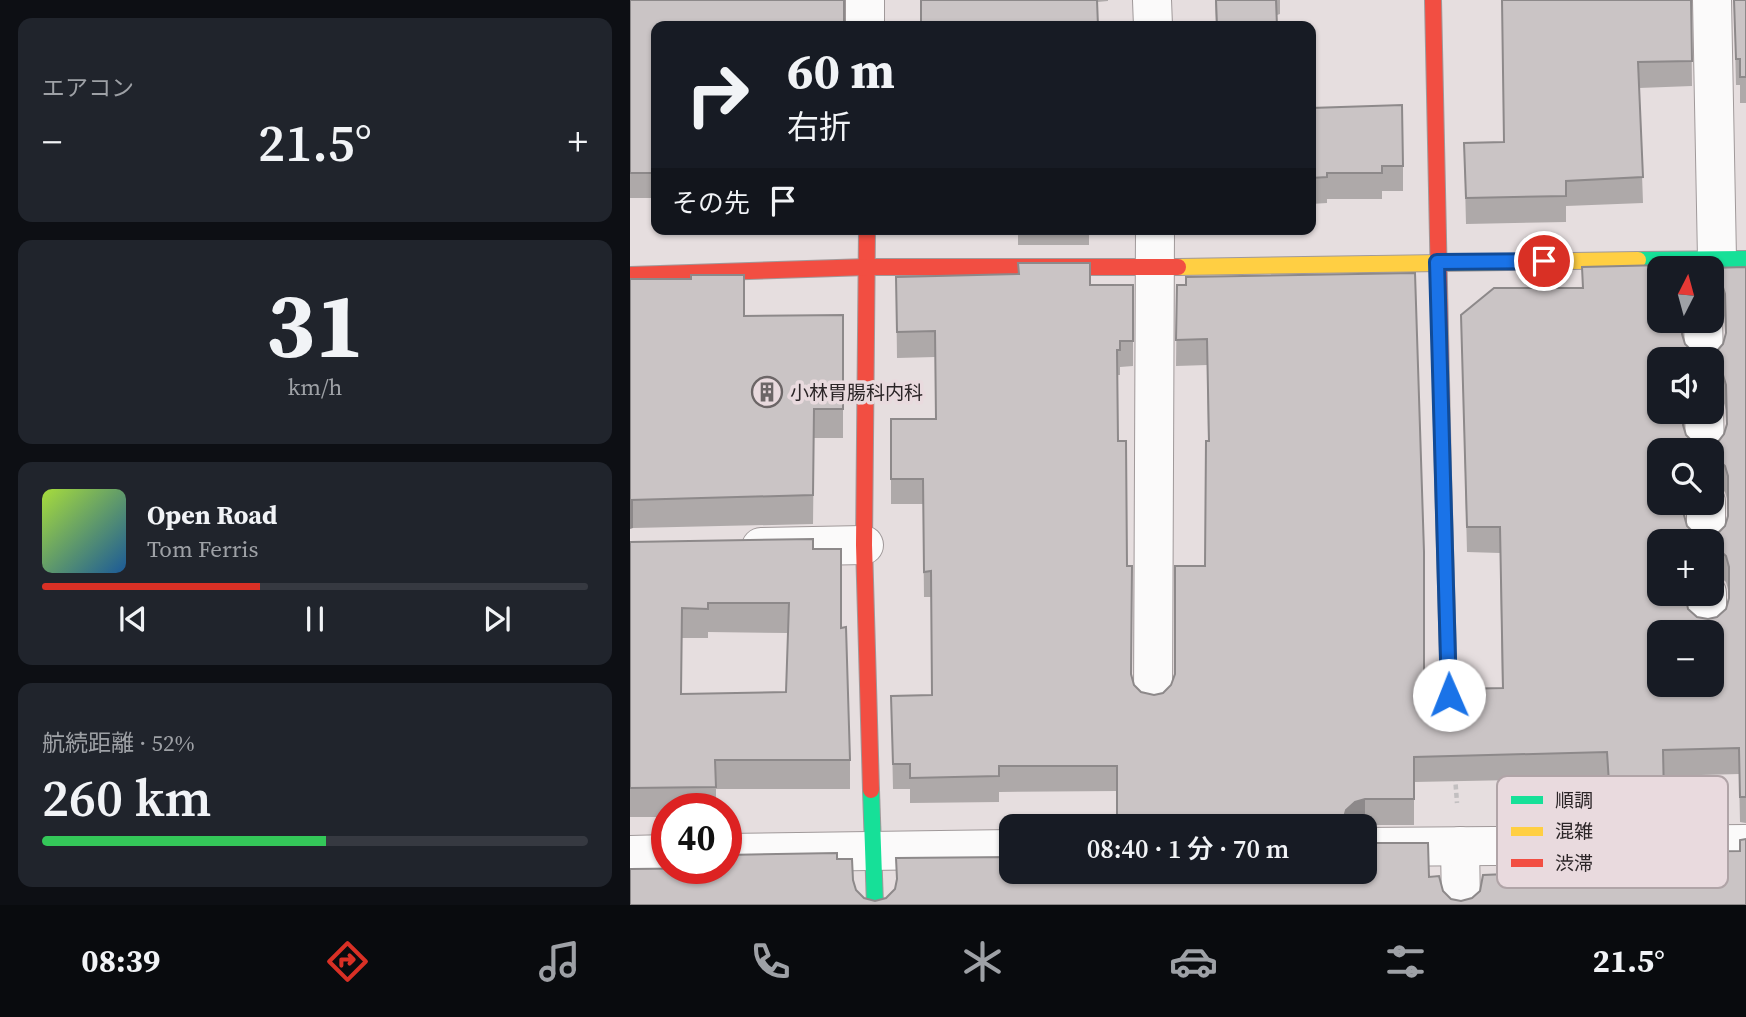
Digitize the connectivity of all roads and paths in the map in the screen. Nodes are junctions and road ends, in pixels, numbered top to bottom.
1 (865, 0) edge
2 (1152, 0) edge
3 (1433, 0) edge
4 (1712, 0) edge
5 (865, 21) edge
6 (1153, 21) edge
7 (867, 235) edge
8 (1155, 235) edge
9 (1717, 256) edge
10 (1647, 261) edge
11 (1437, 262) junction
12 (867, 267) junction
13 (1156, 267) junction
14 (630, 275) edge
15 (864, 545) junction
16 (728, 548) edge
17 (1449, 695) edge
18 (1153, 699) edge
19 (1454, 764) edge
20 (1728, 844) edge
21 (1746, 844) edge
22 (1460, 846) junction
23 (1497, 846) edge
24 (1377, 847) edge
25 (999, 849) edge
26 (873, 850) junction
27 (742, 853) edge
28 (651, 854) edge
29 (630, 855) edge
30 (875, 905) edge
31 (1461, 905) edge

1 - 5 street
2 - 6 street
3 - 11 street
4 - 9 street
7 - 12 street
8 - 13 street
10 - 11 street
11 - 13 street
11 - 17 street
12 - 13 street
12 - 14 street
12 - 15 street
13 - 18 street
15 - 16 street
15 - 26 street
19 - 22 path
20 - 21 street
22 - 23 street
22 - 24 street
22 - 31 street
25 - 26 street
26 - 27 street
26 - 30 street
28 - 29 street

